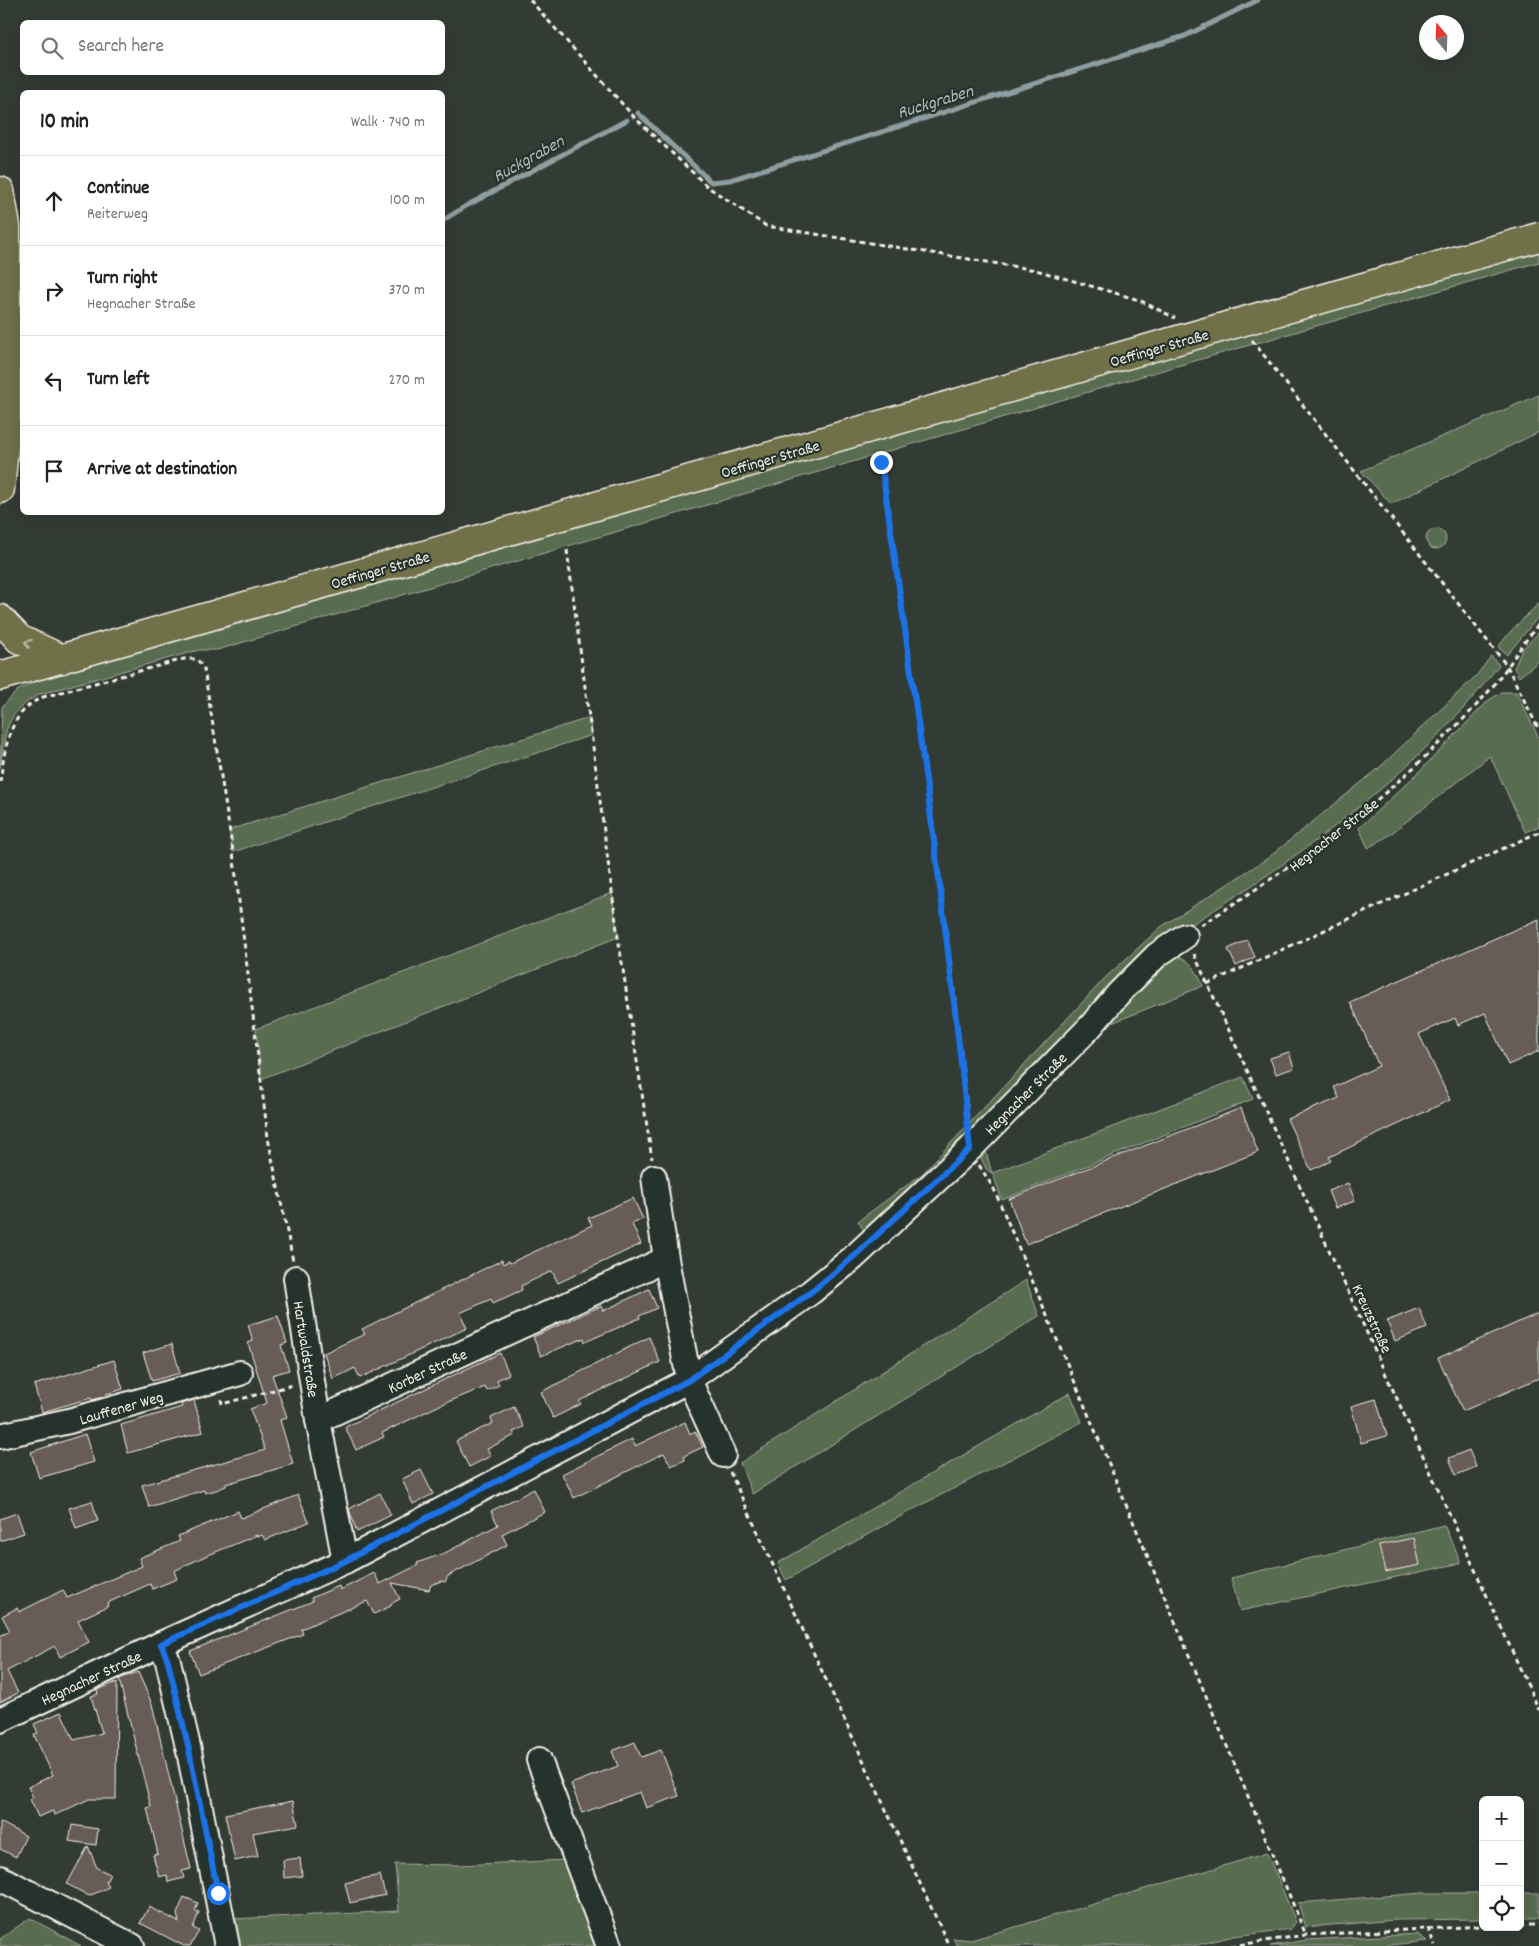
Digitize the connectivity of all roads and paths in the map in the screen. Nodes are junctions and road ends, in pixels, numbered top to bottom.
1 (530, 0) edge
2 (0, 191) edge
3 (1539, 237) edge
4 (1240, 324) junction
5 (1207, 333) junction
6 (881, 462) dead end
7 (0, 489) edge
8 (567, 550) dead end
9 (0, 619) edge
10 (1539, 624) edge
11 (62, 659) junction
12 (1507, 666) junction
13 (0, 676) edge
14 (1539, 730) edge
15 (0, 782) edge
16 (1539, 832) edge
17 (1185, 936) junction
18 (1207, 984) junction
19 (970, 1149) junction
20 (654, 1177) joint
21 (666, 1259) junction
22 (296, 1278) joint
23 (240, 1372) dead end
24 (215, 1380) junction
25 (312, 1380) junction
26 (689, 1380) junction
27 (318, 1420) junction
28 (0, 1436) edge
29 (723, 1455) joint
30 (345, 1561) junction
31 (161, 1644) junction
32 (1539, 1710) edge
33 (0, 1720) edge
34 (539, 1760) dead end
35 (0, 1878) edge
36 (1524, 1925) edge
37 (1539, 1925) edge
38 (1479, 1926) edge
39 (1428, 1928) junction
40 (1306, 1935) junction
41 (132, 1946) edge
42 (228, 1946) edge
43 (609, 1946) edge
44 (949, 1946) edge
45 (1230, 1946) edge
46 (1435, 1946) edge

1 - 5 path
2 - 7 main road
3 - 4 main road, Oeffinger Straße
4 - 5 main road, Oeffinger Straße
4 - 12 path
5 - 11 main road, Oeffinger Straße
6 - 19 path
8 - 20 path
11 -> 9 main road
10 - 12 path, Hegnacher Straße
11 - 13 main road, Oeffinger Straße
12 - 14 path
12 - 17 path, Hegnacher Straße
15 - 22 path
16 - 18 path
17 - 18 path, Kreuzstraße
17 - 19 street, Hegnacher Straße
18 - 32 path, Kreuzstraße
19 - 26 street, Hegnacher Straße
19 - 40 path
20 - 21 street
21 - 26 street
21 - 27 street, Korber Straße
22 - 25 street, Hartwaldstraße
23 - 24 street, Lauffener Weg
24 - 25 path
24 - 28 street, Lauffener Weg
25 - 27 street, Hartwaldstraße
26 - 29 street
26 - 30 street, Hegnacher Straße
27 - 30 street
29 - 44 path
30 - 31 street, Hegnacher Straße
31 - 33 street, Hegnacher Straße
31 - 42 street
34 - 43 street
35 - 41 street
36 - 37 path
38 - 39 path
39 - 40 path
39 - 46 path
40 - 45 path

